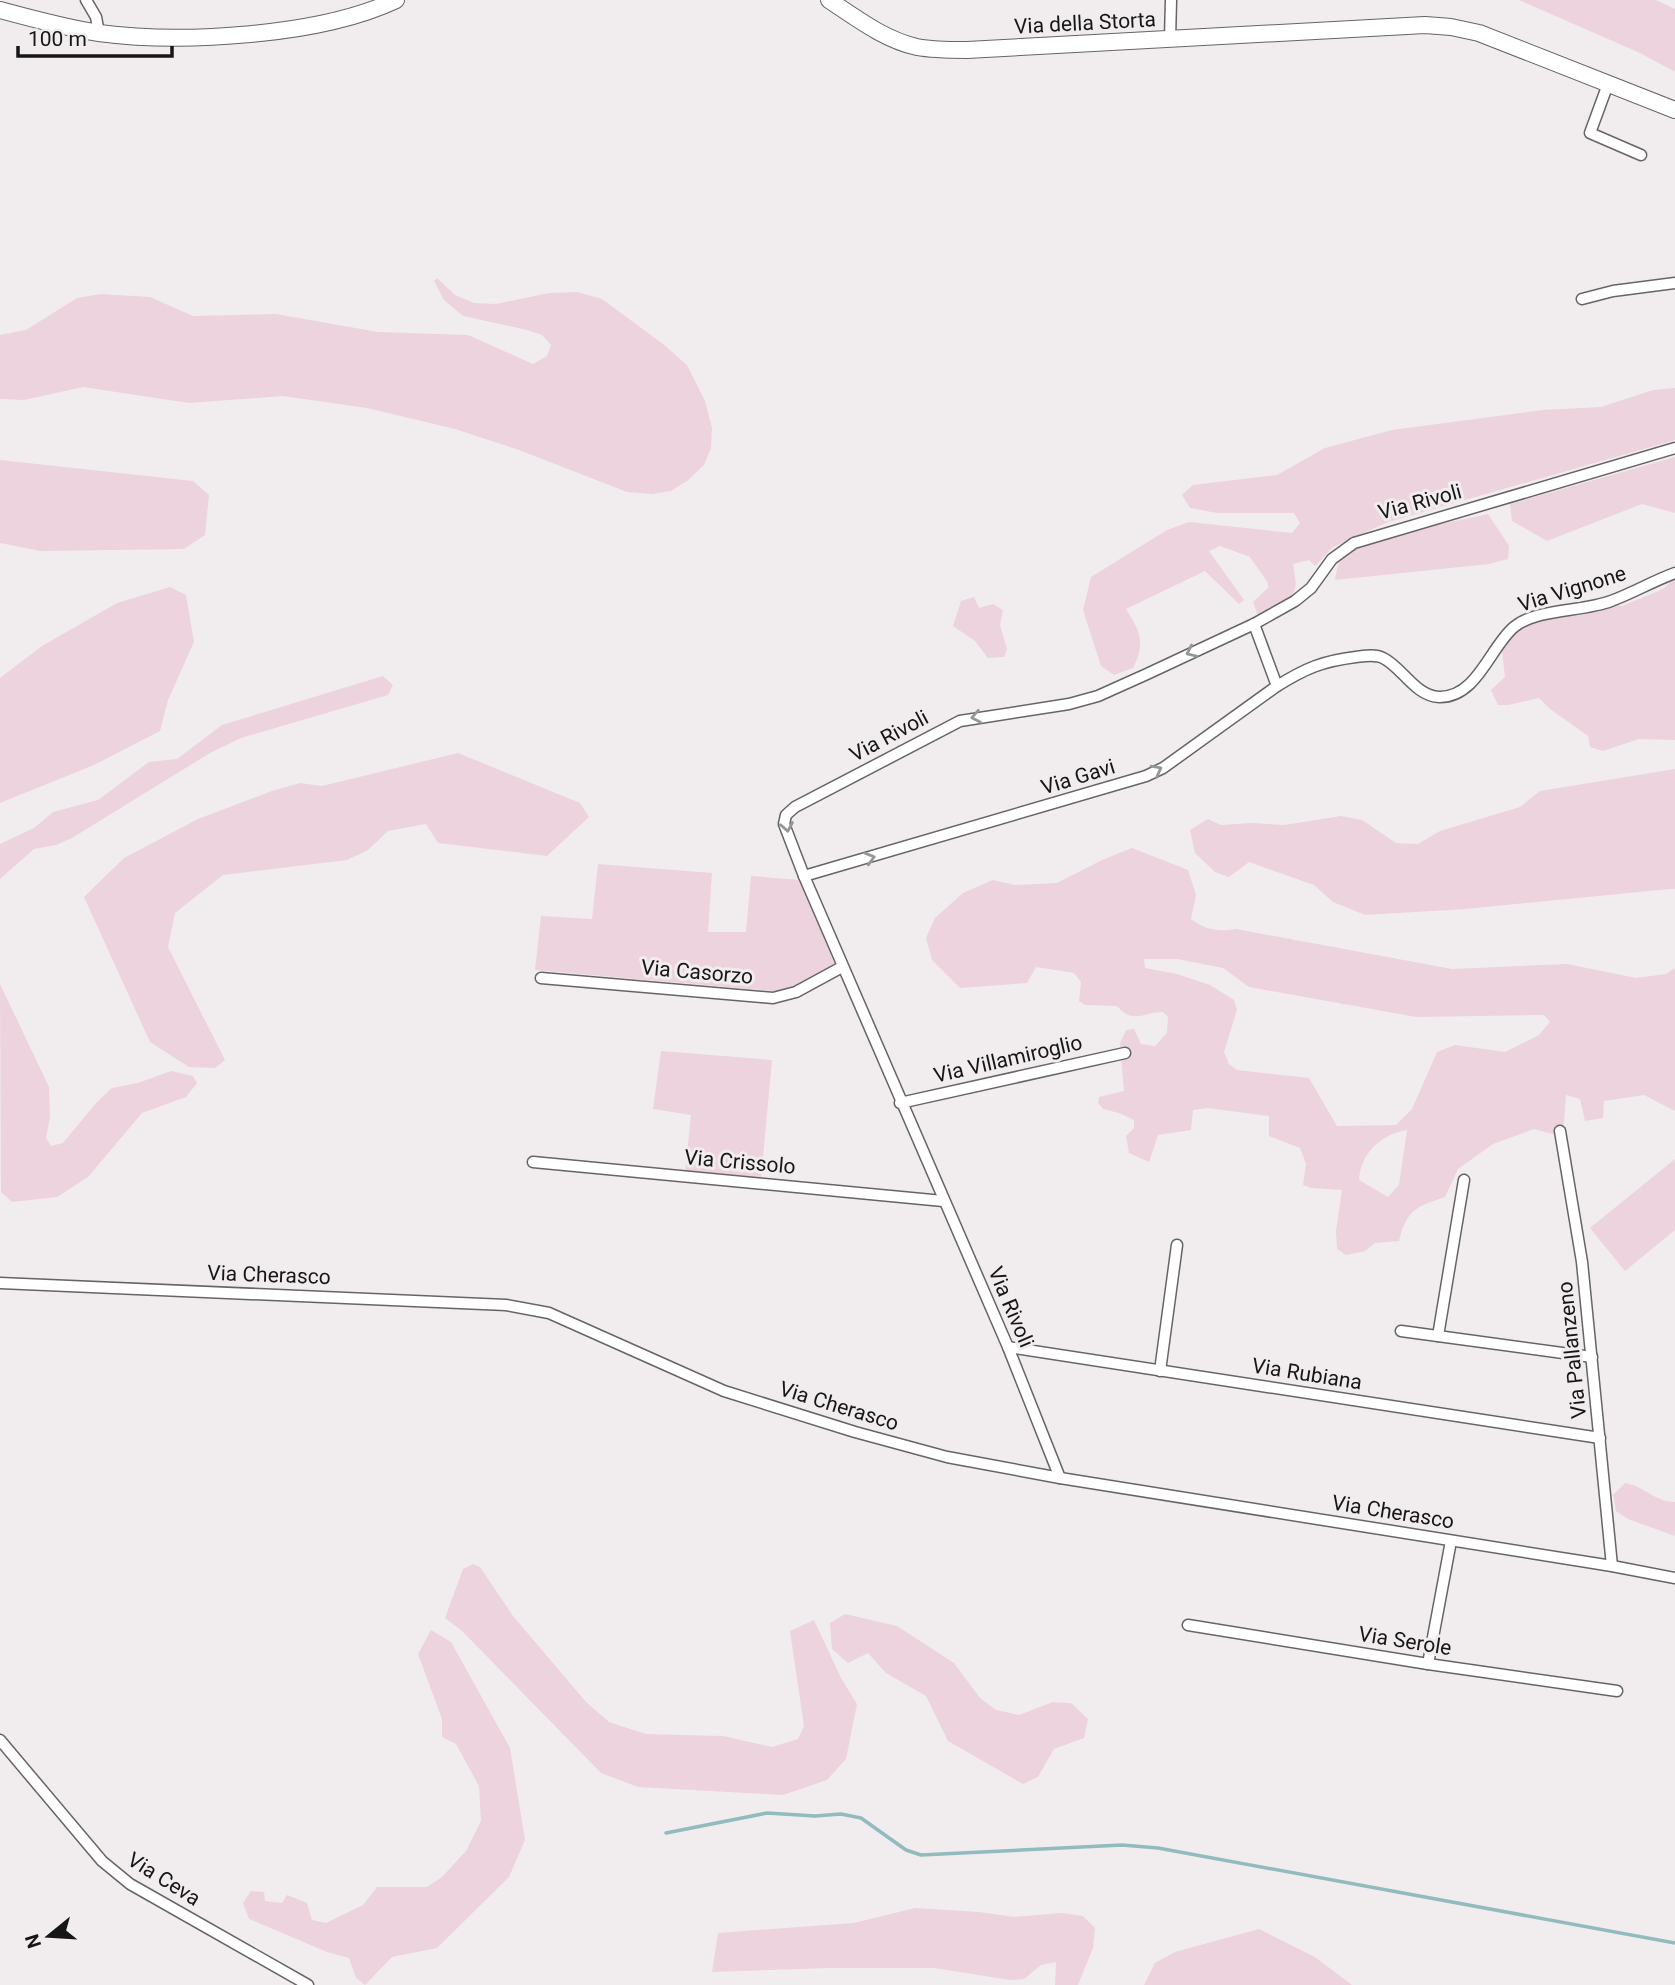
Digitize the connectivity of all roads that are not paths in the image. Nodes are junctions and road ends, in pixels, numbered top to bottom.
1 (86, 0) edge
2 (396, 0) edge
3 (829, 0) edge
4 (1171, 0) edge
5 (0, 10) edge
6 (99, 33) junction
7 (1170, 39) junction
8 (1608, 85) junction
9 (1675, 110) edge
10 (1641, 155) dead end
11 (1675, 283) edge
12 (1582, 299) dead end
13 (1675, 448) edge
14 (1675, 573) edge
15 (1254, 624) junction
16 (1278, 685) junction
17 (804, 876) junction
18 (842, 968) junction
19 (541, 978) dead end
20 (1125, 1053) dead end
21 (900, 1103) junction
22 (1560, 1131) dead end
23 (533, 1162) dead end
24 (1464, 1180) dead end
25 (943, 1201) junction
26 (1177, 1245) dead end
27 (0, 1283) edge
28 (1401, 1331) dead end
29 (1438, 1336) junction
30 (1008, 1347) junction
31 (1592, 1357) junction
32 (1160, 1371) junction
33 (1600, 1438) junction
34 (1060, 1478) junction
35 (1451, 1541) junction
36 (1612, 1566) junction
37 (1675, 1578) edge
38 (1188, 1625) dead end
39 (1428, 1664) junction
40 (1617, 1691) dead end
41 (0, 1740) edge
42 (308, 1985) edge

1 - 6 street
2 - 6 main road
3 - 7 main road, Via della Storta
4 - 7 street
5 - 6 main road
7 - 8 main road, Via della Storta
8 - 9 main road, Via della Storta
8 - 10 street
11 - 12 street
13 - 15 street, Via Rivoli
14 - 16 street, Via Vignone
15 - 16 street
15 -> 17 street, Via Rivoli
17 -> 16 street, Via Gavi
17 - 18 street, Via Rivoli
18 - 19 street, Via Casorzo
18 - 21 street, Via Rivoli
20 - 21 street, Via Villamiroglio
21 - 25 street, Via Rivoli
22 - 31 street, Via Pallanzeno
23 - 25 street, Via Crissolo
24 - 29 street
25 - 30 street, Via Rivoli
26 - 32 street
27 - 34 street, Via Cherasco
28 - 29 street
29 - 31 street
30 - 32 street, Via Rubiana
30 - 34 street, Via Rivoli
31 - 33 street, Via Pallanzeno
32 - 33 street, Via Rubiana
33 - 36 street, Via Pallanzeno
34 - 35 street, Via Cherasco
35 - 36 street, Via Cherasco
35 - 39 street
36 - 37 street, Via Cherasco
38 - 39 street, Via Serole
39 - 40 street, Via Serole
41 - 42 street, Via Ceva

